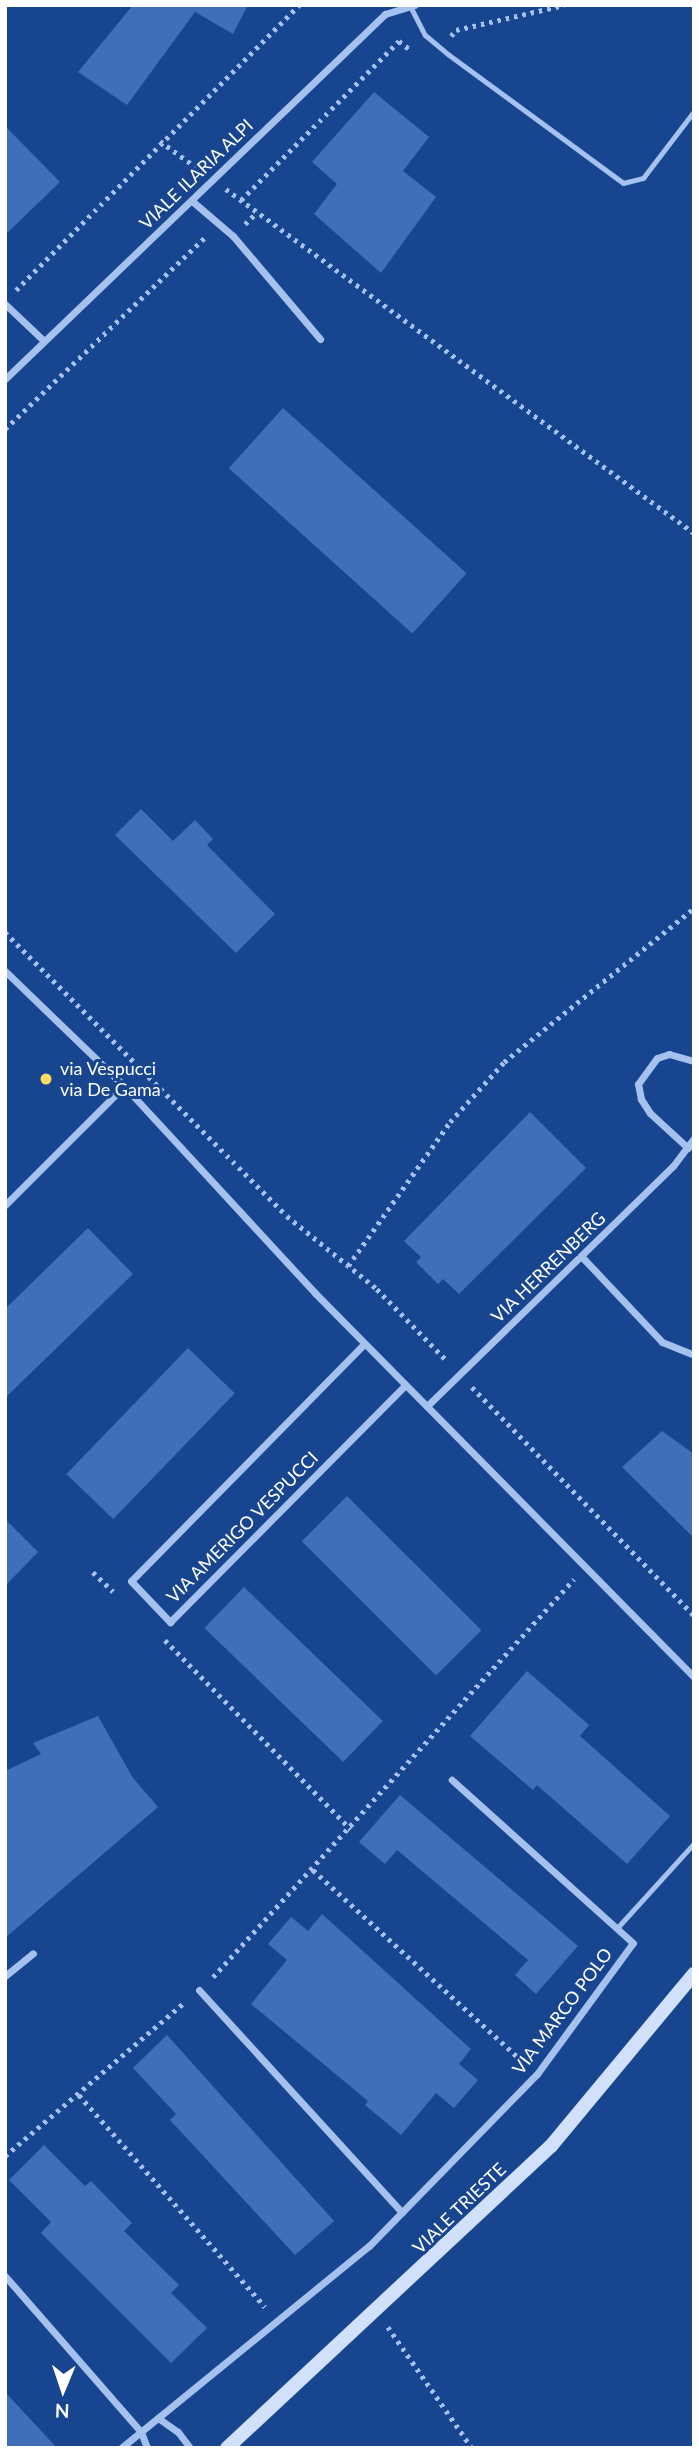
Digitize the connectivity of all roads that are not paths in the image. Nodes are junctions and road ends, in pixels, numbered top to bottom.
1 (412, 6) edge
2 (694, 111) edge
3 (192, 201) junction
4 (5, 302) edge
5 (320, 339) dead end
6 (43, 340) junction
7 (5, 379) edge
8 (5, 971) edge
9 (694, 1061) edge
10 (124, 1086) junction
11 (694, 1138) edge
12 (688, 1148) junction
13 (5, 1205) edge
14 (582, 1257) junction
15 (364, 1344) junction
16 (694, 1355) edge
17 (405, 1385) junction
18 (427, 1406) junction
19 (694, 1677) edge
20 (452, 1780) dead end
21 (694, 1843) edge
22 (617, 1928) junction
23 (33, 1953) dead end
24 (694, 1974) edge
25 (5, 1976) edge
26 (199, 1990) road end
27 (402, 2212) junction
28 (5, 2276) edge
29 (158, 2418) junction
30 (141, 2432) junction
31 (121, 2448) edge
32 (147, 2448) edge
33 (190, 2448) edge
34 (227, 2448) edge

1 - 2 lane
1 - 3 street, VIALE ILARIA ALPI
3 - 5 street
3 - 6 street, VIALE ILARIA ALPI
4 - 6 street
6 - 7 street, VIALE ILARIA ALPI
8 - 10 street
9 - 12 street
10 - 13 street
10 - 15 street
11 - 12 street, VIA HERRENBERG
12 - 14 street, VIA HERRENBERG
14 - 16 street
14 - 18 street, VIA HERRENBERG
15 - 17 street
15 - 17 street, VIA AMERIGO VESPUCCI
17 - 18 street
18 - 19 street
20 - 22 street, VIA MARCO POLO
21 - 22 lane
22 - 27 street, VIA MARCO POLO
23 - 25 street
24 - 34 main road, VIALE TRIESTE
26 - 27 street
27 - 29 street, VIA MARCO POLO
28 - 30 street
29 - 30 street, VIA MARCO POLO
29 - 33 street
30 - 31 street, VIA MARCO POLO
30 - 32 street

